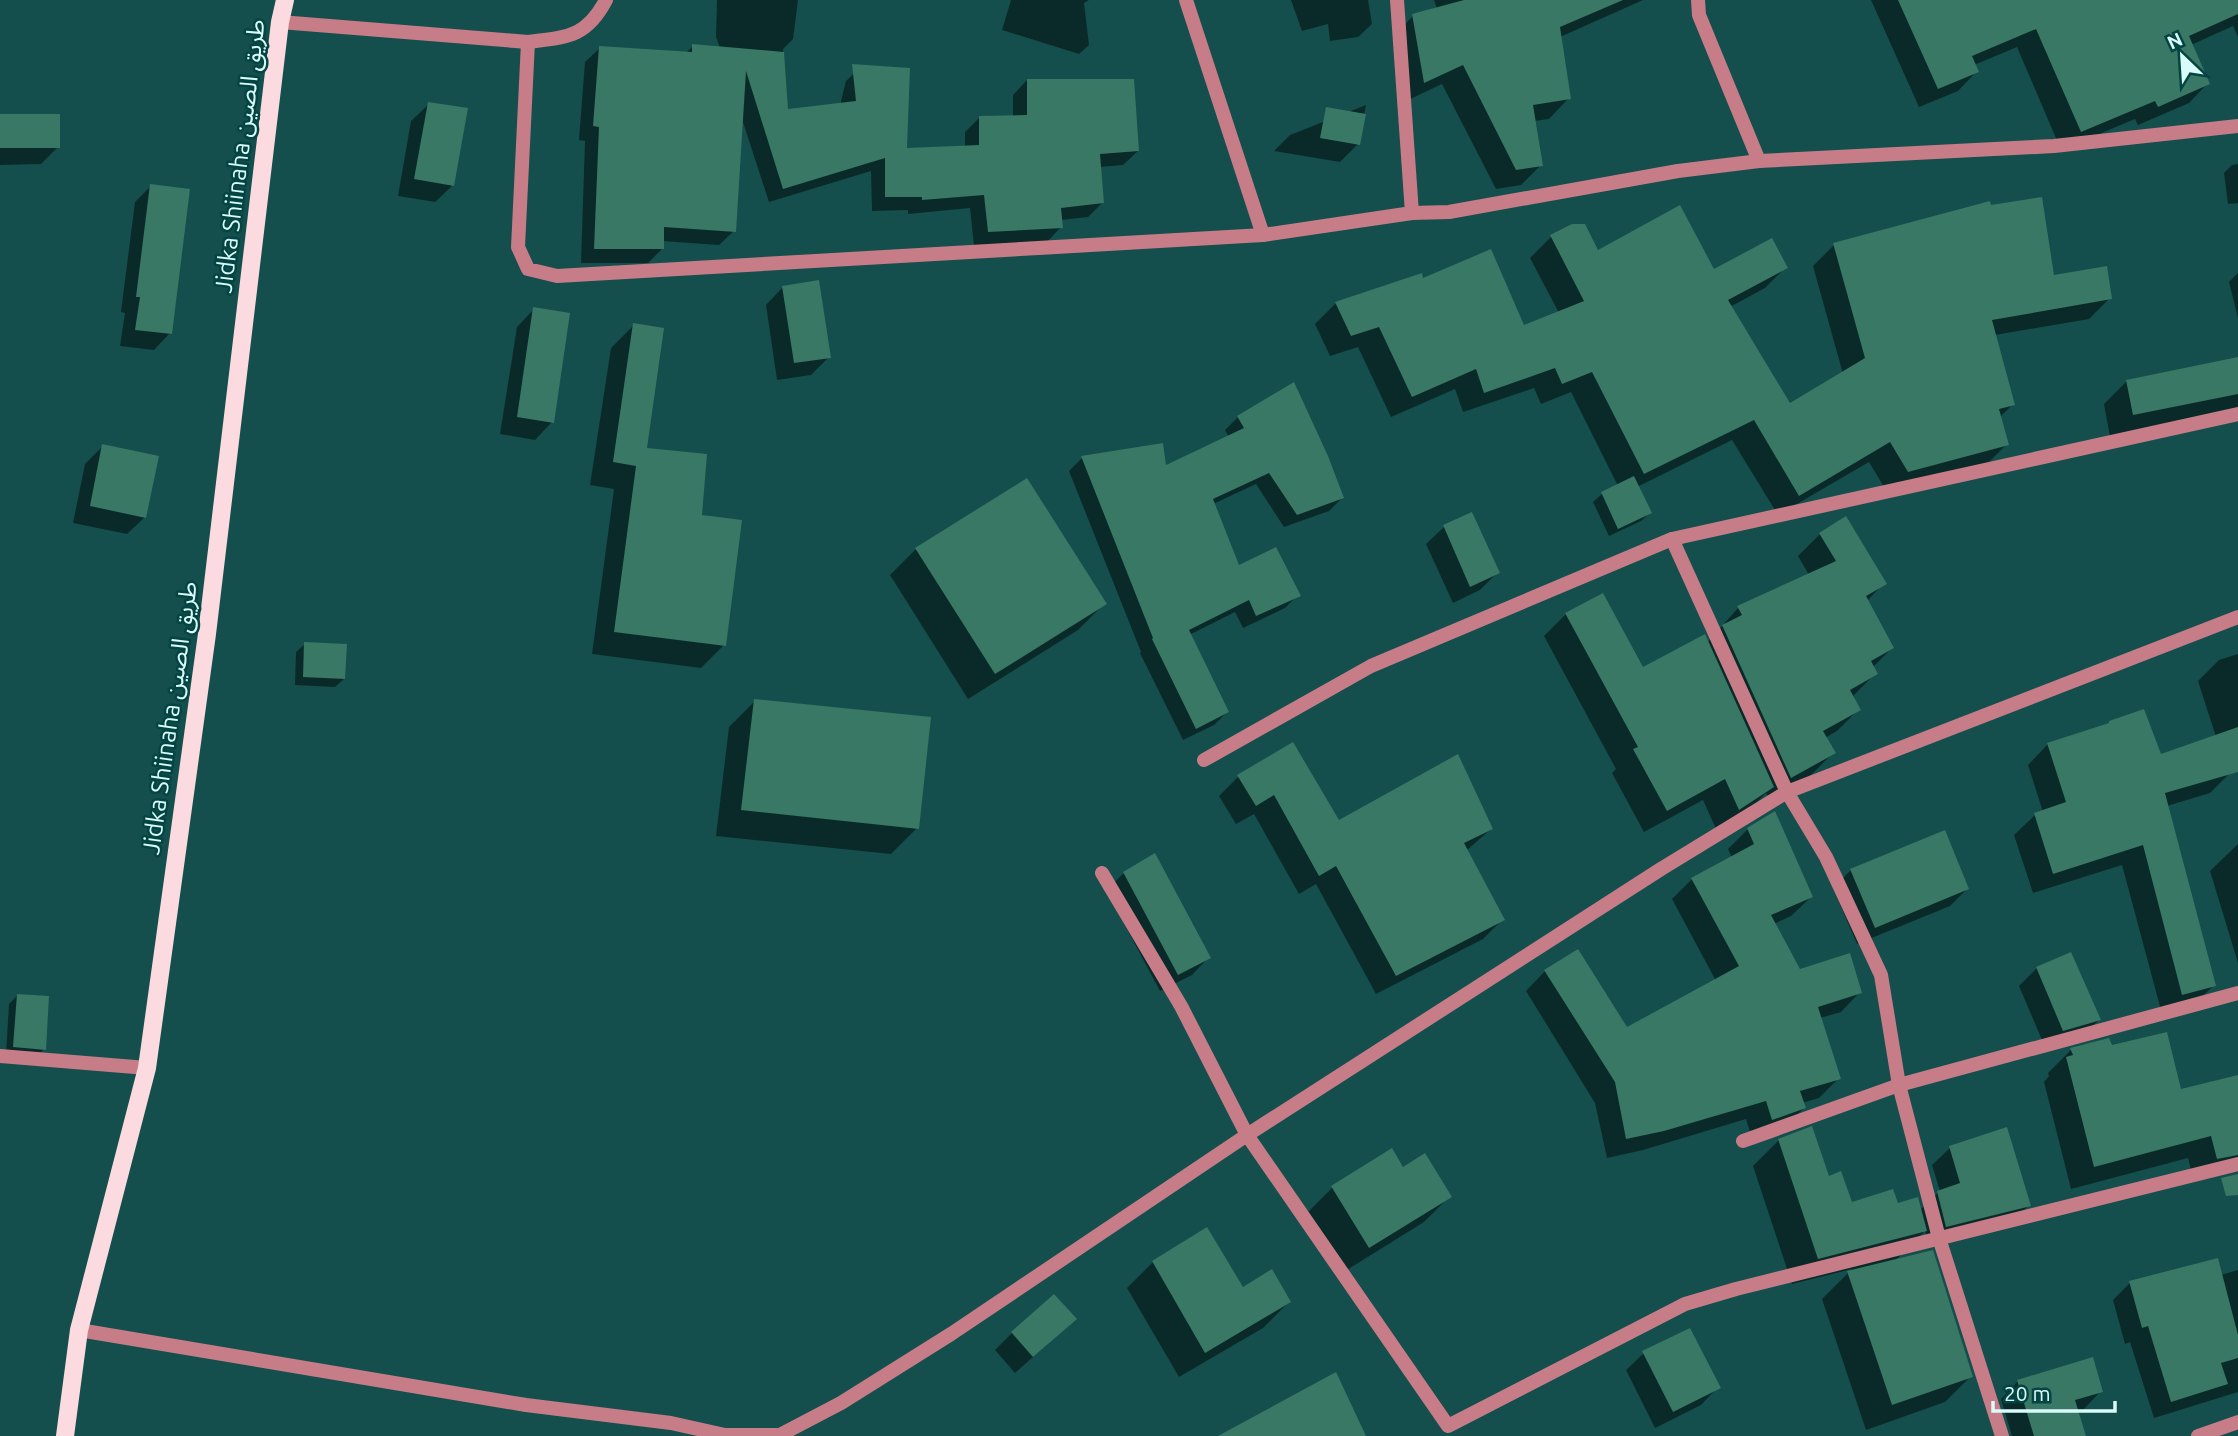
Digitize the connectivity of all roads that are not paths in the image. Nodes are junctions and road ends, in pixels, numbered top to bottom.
1 (285, 0) edge
2 (606, 0) edge
3 (1186, 0) edge
4 (1397, 0) edge
5 (1698, 0) edge
6 (280, 22) junction
7 (528, 42) junction
8 (2238, 126) edge
9 (1759, 161) junction
10 (1412, 213) junction
11 (1263, 235) junction
12 (2238, 414) edge
13 (1672, 539) junction
14 (2238, 617) edge
15 (1204, 760) dead end
16 (1787, 792) junction
17 (1102, 873) dead end
18 (2238, 993) edge
19 (0, 1056) edge
20 (147, 1068) junction
21 (1899, 1085) junction
22 (1247, 1135) junction
23 (1743, 1141) dead end
24 (2238, 1164) edge
25 (1939, 1238) junction
26 (79, 1330) junction
27 (2238, 1422) edge
28 (65, 1436) edge
29 (2002, 1436) edge
30 (2198, 1436) edge

1 - 6 main road, Jidka Shiinaha طريق الصين
2 - 7 street
3 - 11 street
4 - 10 street
5 - 9 street
6 - 7 street
6 - 20 main road, Jidka Shiinaha طريق الصين
7 - 11 street
8 - 9 street
9 - 10 street
10 - 11 street
12 - 13 street
13 - 15 street
13 - 16 street
14 - 16 street
16 - 21 street
16 - 22 street
17 - 22 street
18 - 21 street
19 - 20 street
20 - 26 main road, Jidka Shiinaha طريق الصين
21 - 23 street
21 - 25 street
22 - 25 street
22 - 26 street
24 - 25 street
25 - 29 street
26 - 28 main road, Jidka Shiinaha طريق الصين
27 - 30 street

